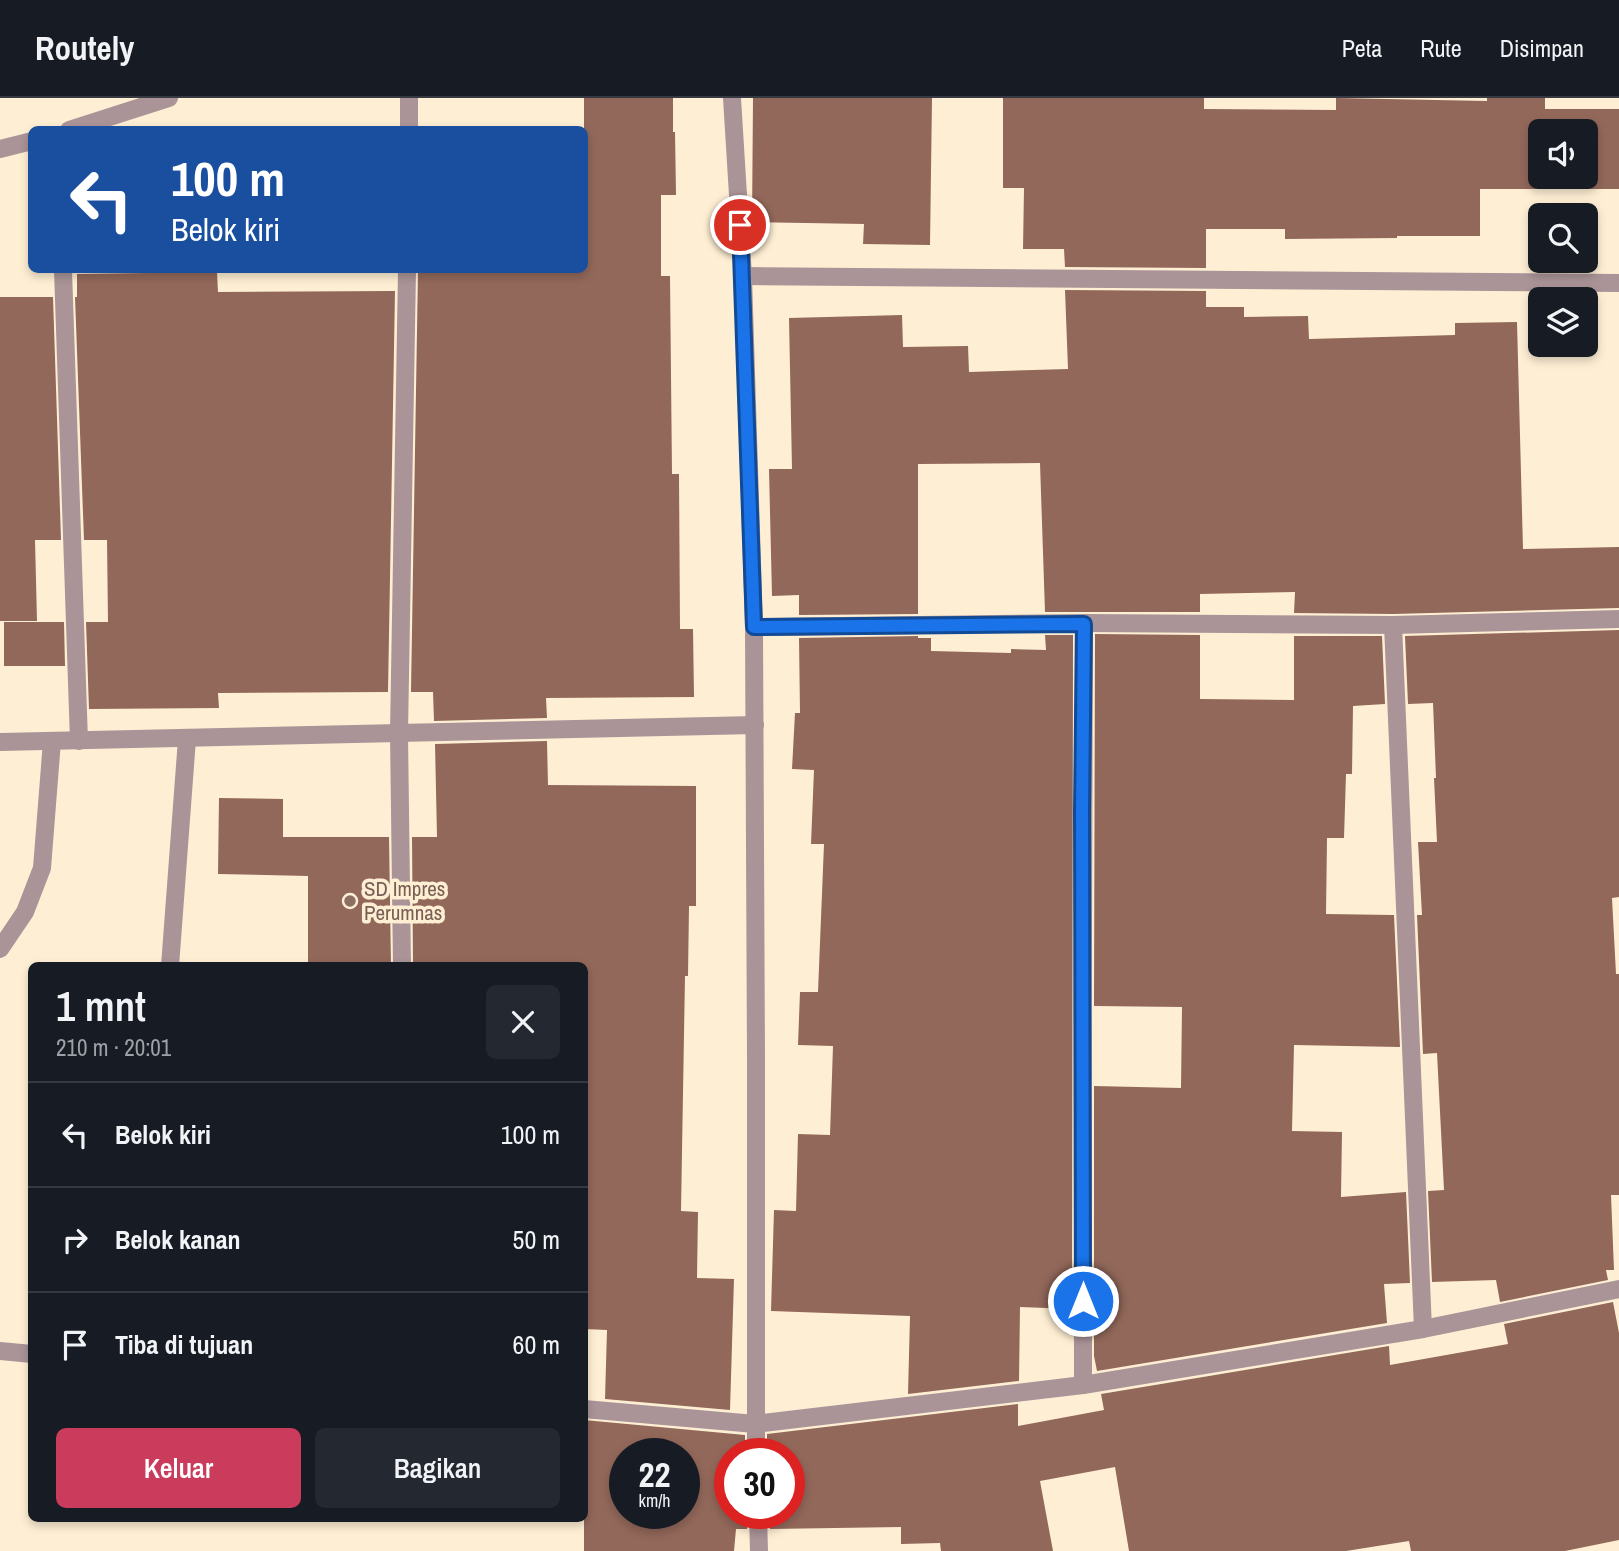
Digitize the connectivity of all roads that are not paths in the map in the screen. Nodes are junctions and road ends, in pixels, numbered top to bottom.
1 (169, 98) edge
2 (410, 98) edge
3 (732, 98) edge
4 (82, 126) edge
5 (409, 126) edge
6 (28, 142) edge
7 (0, 149) edge
8 (63, 273) edge
9 (407, 273) edge
10 (743, 276) junction
11 (1619, 283) edge
12 (1619, 619) edge
13 (1084, 624) junction
14 (1393, 625) junction
15 (754, 627) junction
16 (755, 725) junction
17 (400, 733) junction
18 (187, 739) junction
19 (52, 741) junction
20 (79, 741) junction
21 (0, 742) edge
22 (0, 949) edge
23 (170, 962) edge
24 (402, 962) edge
25 (1619, 1289) edge
26 (1423, 1329) junction
27 (0, 1352) edge
28 (28, 1354) edge
29 (1083, 1385) junction
30 (588, 1409) edge
31 (755, 1424) junction
32 (755, 1438) edge
33 (758, 1529) edge
34 (759, 1551) edge

1 - 4 street
2 - 5 street
3 - 10 street
6 - 7 street
8 - 20 street
9 - 17 street
10 - 11 street
10 - 15 street
12 - 14 street
13 - 14 street
13 - 15 street
13 - 29 street
14 - 26 street
15 - 16 street
16 - 17 street
16 - 31 street
17 - 18 street
17 - 24 street
18 - 20 street
18 - 23 street
19 - 20 street
19 - 21 street
19 - 22 street
25 - 26 street
26 - 29 street
27 - 28 street
29 - 31 street
30 - 31 street
31 - 32 street
33 - 34 street

